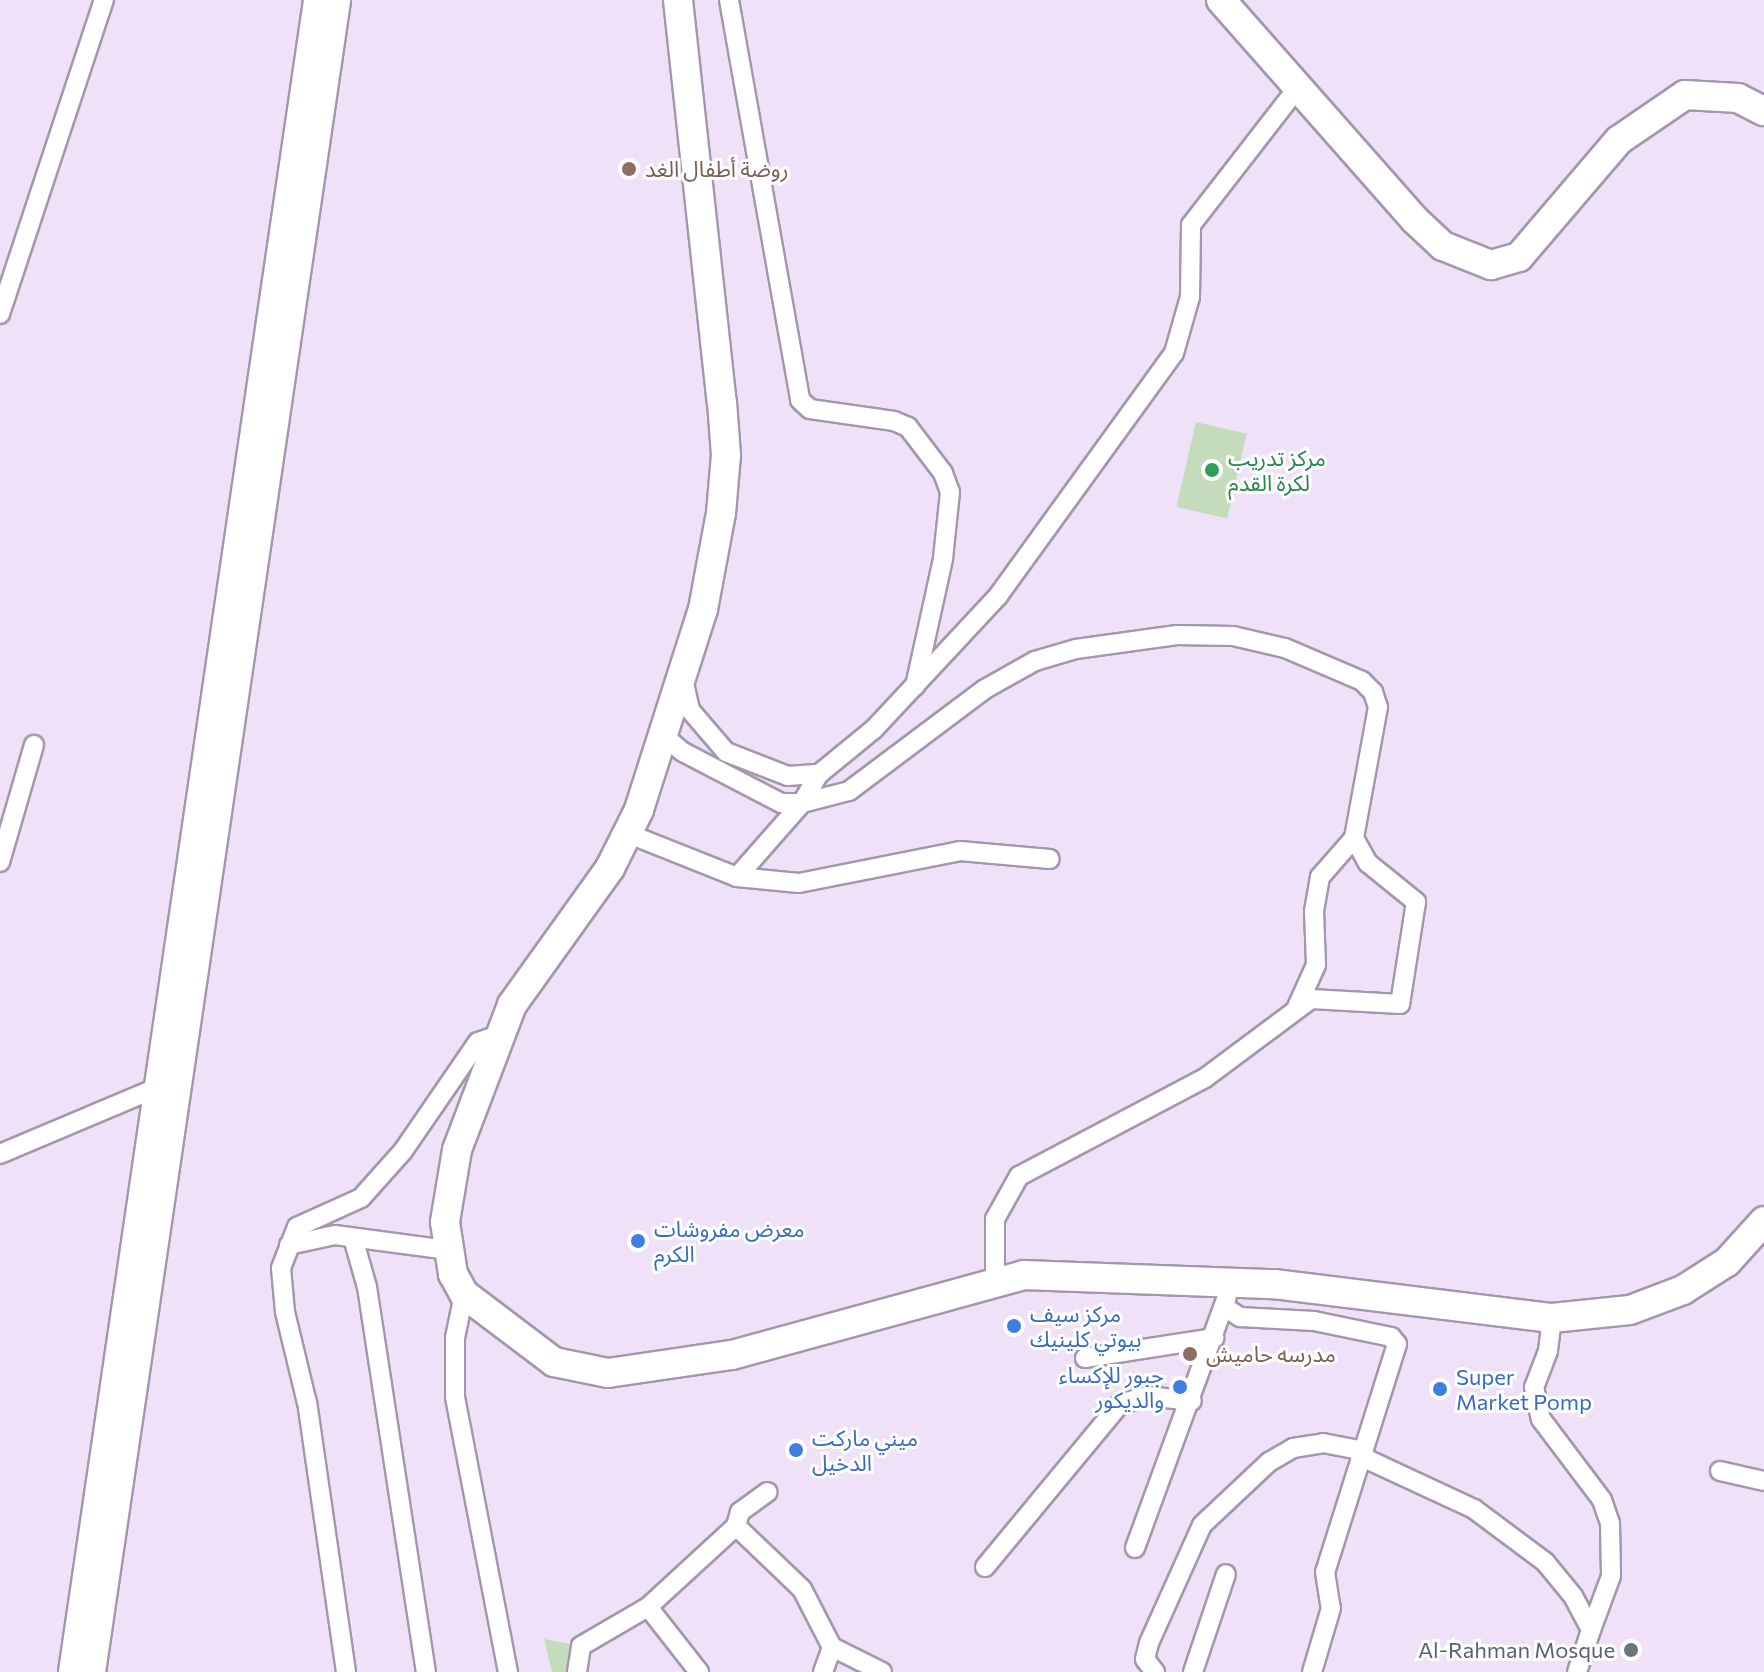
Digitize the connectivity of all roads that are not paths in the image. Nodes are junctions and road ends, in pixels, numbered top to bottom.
1 (104, 0) edge
2 (317, 0) edge
3 (337, 0) edge
4 (678, 0) edge
5 (729, 0) edge
6 (1225, 1) edge
7 (1299, 86) junction
8 (1764, 111) edge
9 (0, 314) edge
10 (682, 678) junction
11 (915, 686) junction
12 (665, 737) junction
13 (34, 745) dead end
14 (819, 774) junction
15 (802, 803) junction
16 (629, 834) junction
17 (1354, 838) junction
18 (1050, 859) dead end
19 (0, 862) edge
20 (737, 877) junction
21 (1297, 1007) junction
22 (498, 1035) junction
23 (167, 1084) junction
24 (0, 1154) edge
25 (1764, 1221) edge
26 (353, 1238) junction
27 (289, 1245) junction
28 (447, 1250) junction
29 (995, 1280) junction
30 (464, 1294) junction
31 (1227, 1295) junction
32 (1552, 1318) junction
33 (1214, 1338) junction
34 (1085, 1358) dead end
35 (1192, 1401) junction
36 (1362, 1454) junction
37 (1720, 1471) dead end
38 (1764, 1481) edge
39 (768, 1492) dead end
40 (736, 1526) junction
41 (1135, 1548) dead end
42 (985, 1567) dead end
43 (1226, 1574) dead end
44 (648, 1607) junction
45 (1591, 1630) junction
46 (832, 1647) junction
47 (72, 1672) edge
48 (92, 1672) edge
49 (346, 1672) edge
50 (426, 1672) edge
51 (508, 1672) edge
52 (577, 1672) edge
53 (699, 1672) edge
54 (823, 1672) edge
55 (882, 1672) edge
56 (1155, 1672) edge
57 (1193, 1672) edge
58 (1312, 1672) edge
59 (1577, 1672) edge

1 - 9 street
2 - 23 street
3 - 23 street
4 - 10 main road
5 - 11 street
6 - 7 main road
7 - 8 main road
7 - 11 street
10 - 12 main road
10 - 14 street
11 - 14 street
12 - 15 street
12 - 16 main road
13 - 19 street
14 - 15 street
15 - 17 street
15 - 20 street
16 - 20 street
16 - 22 main road
17 - 21 street
17 - 21 street
18 - 20 street
21 - 29 street
22 - 27 street
22 - 28 main road
23 - 24 street
23 - 47 street
23 - 48 street
25 - 32 main road
26 - 27 street
26 - 28 street
26 - 50 street
27 - 49 street
28 - 30 main road
29 - 30 main road
29 - 31 main road
30 - 51 street
31 - 32 main road
31 - 33 street
31 - 36 street
32 - 45 street
33 - 34 street
33 - 35 street
35 - 41 street
35 - 42 street
36 - 45 street
36 - 56 street
36 - 58 street
37 - 38 street
39 - 40 street
40 - 44 street
40 - 46 street
43 - 57 street
44 - 52 street
44 - 53 street
45 - 59 street
46 - 54 street
46 - 55 street

